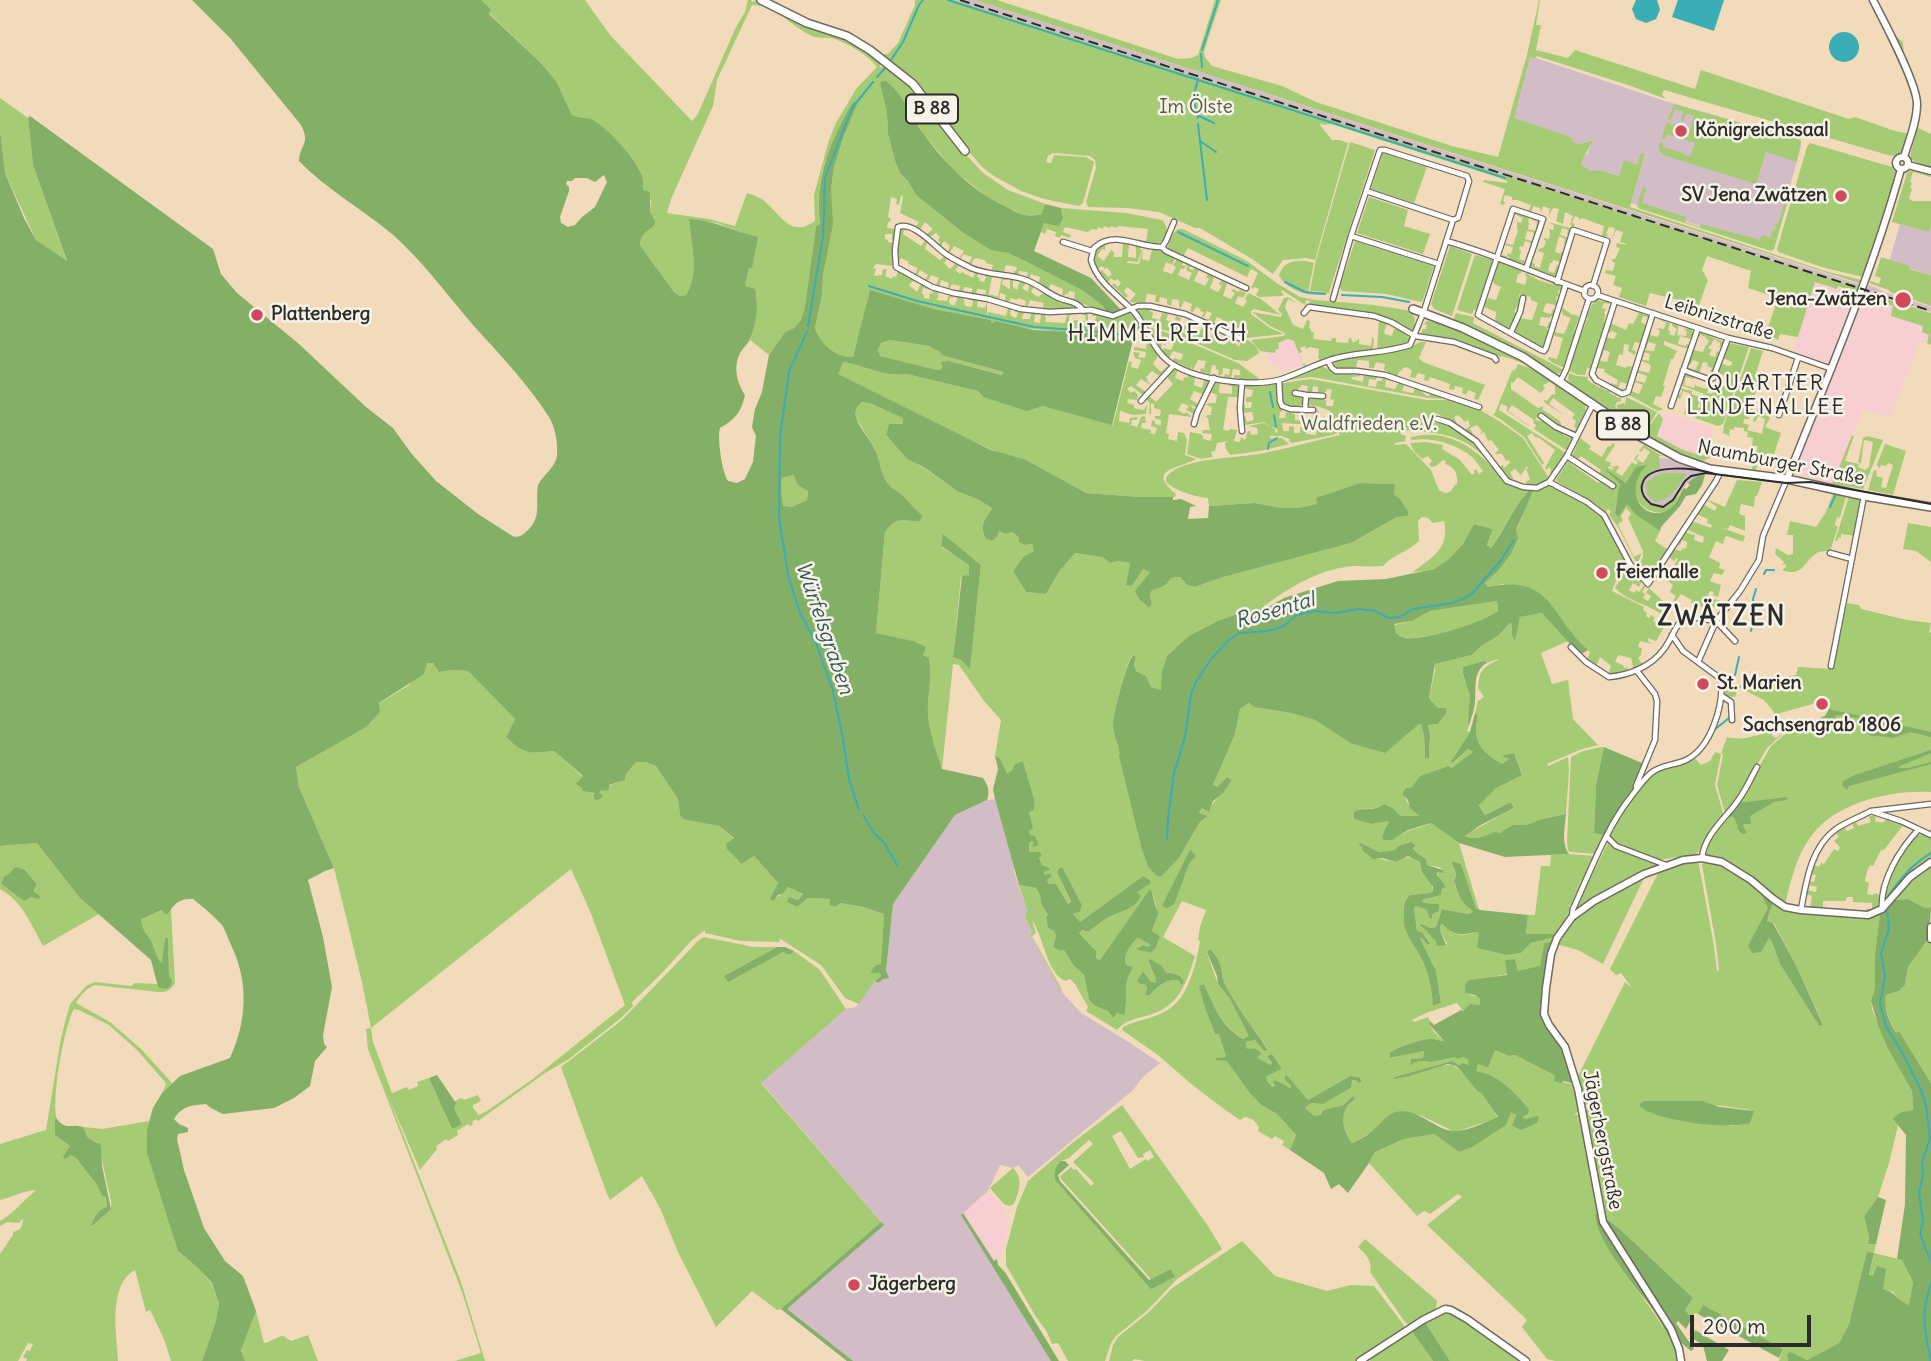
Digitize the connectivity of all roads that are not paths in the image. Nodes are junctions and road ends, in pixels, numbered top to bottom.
1 (761, 0) edge
2 (1873, 0) edge
3 (965, 151) dead end
4 (1904, 157) junction
5 (1908, 165) junction
6 (1901, 169) junction
7 (1931, 171) edge
8 (1366, 191) junction
9 (1453, 220) junction
10 (1174, 222) dead end
11 (1351, 236) junction
12 (1446, 241) junction
13 (1063, 242) dead end
14 (1162, 247) junction
15 (1092, 251) junction
16 (1497, 257) junction
17 (1439, 264) junction
18 (1526, 269) junction
19 (1557, 282) junction
20 (1566, 284) junction
21 (1593, 286) junction
22 (1246, 288) dead end
23 (1585, 291) junction
24 (1597, 295) junction
25 (1522, 298) dead end
26 (1334, 299) dead end
27 (1589, 299) junction
28 (1615, 301) junction
29 (1131, 309) junction
30 (1413, 309) dead end
31 (1084, 311) junction
32 (1304, 313) dead end
33 (1424, 313) junction
34 (1653, 313) junction
35 (1698, 328) junction
36 (1511, 332) junction
37 (1415, 336) junction
38 (1239, 338) dead end
39 (1728, 338) junction
40 (1798, 358) junction
41 (1496, 360) dead end
42 (1328, 361) junction
43 (1174, 365) junction
44 (1832, 369) junction
45 (1683, 370) junction
46 (1214, 378) junction
47 (1279, 380) junction
48 (1242, 382) junction
49 (1560, 382) junction
50 (1295, 393) dead end
51 (1306, 395) junction
52 (1323, 396) dead end
53 (1141, 401) dead end
54 (1593, 404) junction
55 (1671, 405) dead end
56 (1479, 407) dead end
57 (1313, 410) dead end
58 (1305, 411) junction
59 (1779, 415) dead end
60 (1541, 416) dead end
61 (1437, 419) dead end
62 (1194, 424) dead end
63 (1242, 432) dead end
64 (1576, 436) junction
65 (1567, 456) junction
66 (1721, 471) junction
67 (1787, 479) junction
68 (1549, 482) junction
69 (1614, 486) dead end
70 (1864, 496) junction
71 (1931, 507) edge
72 (1830, 553) dead end
73 (1852, 559) junction
74 (1716, 621) junction
75 (1672, 635) junction
76 (1735, 641) dead end
77 (1571, 647) dead end
78 (1698, 662) junction
79 (1831, 666) dead end
80 (1637, 671) junction
81 (1721, 696) junction
82 (1731, 720) dead end
83 (1758, 766) dead end
84 (1637, 790) junction
85 (1931, 804) edge
86 (1871, 811) junction
87 (1931, 827) edge
88 (1921, 830) junction
89 (1931, 835) edge
90 (1607, 837) junction
91 (1702, 858) junction
92 (1931, 862) edge
93 (1666, 865) junction
94 (1882, 909) junction
95 (1801, 911) junction
96 (1572, 916) junction
97 (1931, 927) edge
98 (1931, 939) edge
99 (1360, 1361) edge
100 (1526, 1361) edge
101 (1681, 1361) edge

1 - 3 main road, B 88
2 - 4 street
4 - 5 street
4 - 6 street
5 - 6 street
5 - 7 street
6 - 44 street
8 - 9 street
8 - 9 street
8 - 11 street
9 - 12 street
10 - 14 street
11 - 17 street
11 - 26 street
12 - 16 street
12 - 17 street
13 - 15 street
14 - 15 street
14 - 22 street
15 - 29 street
16 - 18 street
16 - 18 street
16 - 36 street
17 - 33 street
18 - 19 street
19 - 20 street
19 - 21 street
20 - 23 street
20 - 36 street
21 - 23 street
21 - 24 street
23 - 27 street
24 - 27 street
24 - 28 street, Leibnizstraße
25 - 36 street
27 - 49 street
28 - 34 street, Leibnizstraße
28 - 34 street
29 - 31 street
29 - 38 street
29 - 43 street
30 - 33 main road, Naumburger Straße / B 88
31 - 31 street
32 - 37 street
33 - 37 street
33 - 49 main road, Naumburger Straße / B 88
34 - 35 street, Leibnizstraße
35 - 39 street, Leibnizstraße
35 - 45 street
37 - 41 street
37 - 42 street
39 - 40 street, Leibnizstraße
39 - 45 street
40 - 44 street, Leibnizstraße
40 - 59 street
42 - 47 street
42 - 56 street
43 - 46 street
43 - 53 street
44 - 67 street
45 - 55 street
46 - 48 street
46 - 62 street
47 - 48 street
47 - 58 street
48 - 63 street
49 - 54 main road, Naumburger Straße / B 88
50 - 51 street
51 - 52 street
51 - 58 street
54 - 64 street
54 - 66 main road, Naumburger Straße / B 88
57 - 58 street
60 - 64 street
61 - 68 street
64 - 65 street
65 - 68 street
65 - 69 street
66 - 67 main road, Naumburger Straße / B 88
66 - 68 street
67 - 70 main road, Naumburger Straße / B 88
67 - 74 street
70 - 71 main road, Naumburger Straße / B 88
70 - 73 street
72 - 73 street
73 - 79 street
74 - 75 street
74 - 76 street
74 - 78 street
75 - 78 street
75 - 80 street
77 - 80 street
78 - 81 street, Jägerbergstraße
80 - 84 street
81 - 82 street
81 - 84 street, Jägerbergstraße
83 - 91 street
84 - 90 street, Jägerbergstraße
85 - 86 street
86 - 88 street
86 - 95 street
87 - 88 street
88 - 89 street
88 - 94 street
90 - 93 street
90 - 96 street, Jägerbergstraße
91 - 93 street, Jägerbergstraße
91 - 95 street
92 - 94 street
93 - 96 street, Jägerbergstraße
94 - 95 street
96 - 101 street, Jägerbergstraße
97 - 98 street
99 - 100 street

